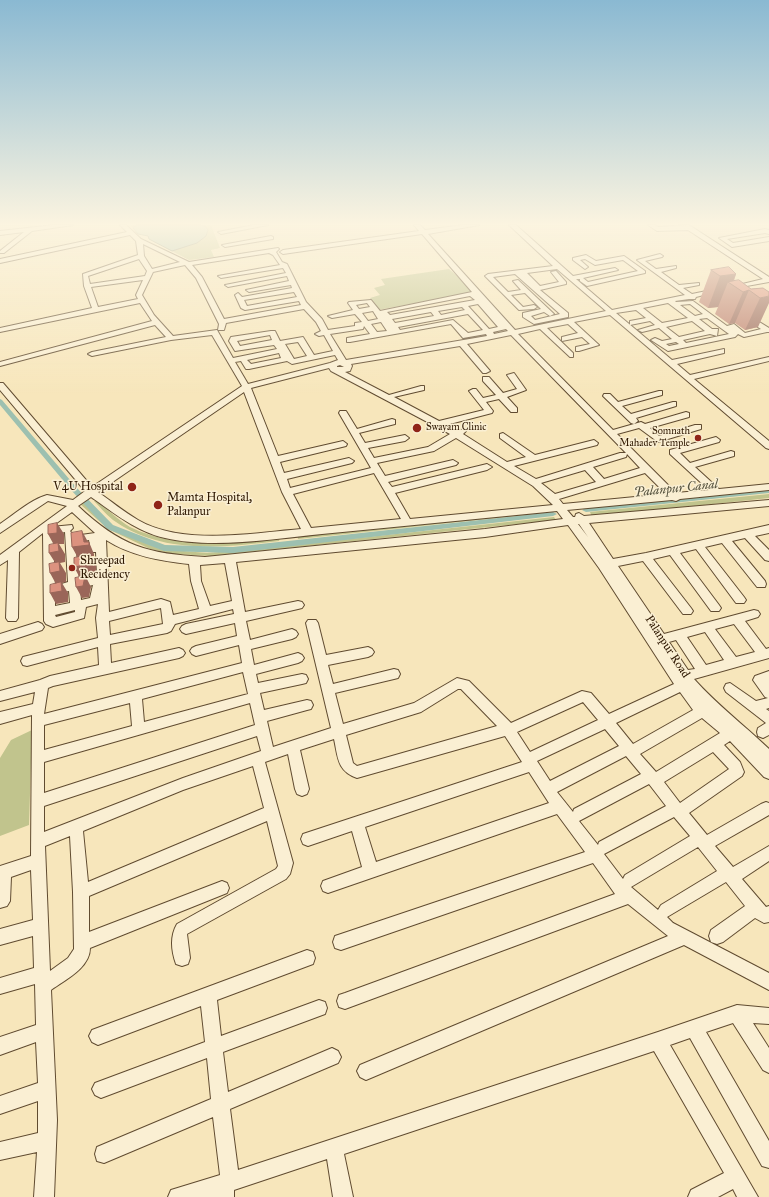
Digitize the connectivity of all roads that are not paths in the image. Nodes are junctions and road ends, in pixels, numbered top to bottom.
1 (86, 281) edge
2 (114, 281) edge
3 (145, 281) edge
4 (201, 281) edge
5 (251, 281) edge
6 (464, 281) edge
7 (496, 281) edge
8 (522, 281) edge
9 (526, 281) edge
10 (531, 281) edge
11 (563, 281) edge
12 (576, 281) edge
13 (602, 281) edge
14 (612, 281) edge
15 (669, 281) edge
16 (767, 281) edge
17 (294, 282) joint
18 (582, 284) junction
19 (697, 284) dead end
20 (228, 285) dead end
21 (87, 286) junction
22 (505, 286) junction
23 (769, 286) edge
24 (534, 287) junction
25 (677, 287) junction
26 (298, 289) junction
27 (523, 289) junction
28 (747, 291) junction
29 (727, 294) edge
30 (239, 296) junction
31 (456, 296) junction
32 (715, 296) dead end
33 (302, 298) junction
34 (546, 298) junction
35 (693, 298) junction
36 (438, 299) junction
37 (142, 300) junction
38 (535, 300) junction
39 (411, 304) junction
40 (464, 304) junction
41 (516, 304) junction
42 (673, 304) junction
43 (306, 306) junction
44 (485, 306) junction
45 (556, 307) junction
46 (445, 308) junction
47 (543, 308) junction
48 (700, 309) junction
49 (96, 310) junction
50 (376, 310) junction
51 (434, 310) junction
52 (641, 310) junction
53 (712, 312) junction
54 (355, 313) junction
55 (417, 313) junction
56 (611, 313) junction
57 (685, 313) junction
58 (472, 314) junction
59 (332, 316) dead end
60 (403, 316) junction
61 (439, 317) junction
62 (454, 319) junction
63 (693, 319) junction
64 (422, 320) junction
65 (556, 320) junction
66 (652, 320) junction
67 (741, 320) junction
68 (569, 321) junction
69 (156, 322) junction
70 (222, 322) junction
71 (387, 322) junction
72 (498, 322) junction
73 (408, 323) junction
74 (633, 323) junction
75 (723, 324) junction
76 (362, 325) junction
77 (482, 325) junction
78 (702, 325) junction
79 (660, 326) junction
80 (428, 327) junction
81 (542, 327) junction
82 (460, 329) junction
83 (0, 330) edge
84 (642, 330) junction
85 (214, 332) junction
86 (321, 332) junction
87 (668, 332) junction
88 (711, 332) junction
89 (756, 332) junction
90 (512, 333) junction
91 (490, 334) junction
92 (583, 334) junction
93 (255, 335) junction
94 (371, 336) junction
95 (650, 336) junction
96 (171, 338) junction
97 (719, 338) junction
98 (566, 339) dead end
99 (350, 340) dead end
100 (677, 340) junction
101 (276, 342) junction
102 (462, 343) junction
103 (659, 344) junction
104 (260, 345) junction
105 (685, 346) junction
106 (579, 349) dead end
107 (281, 350) junction
108 (721, 351) dead end
109 (334, 353) junction
110 (92, 354) dead end
111 (264, 354) junction
112 (570, 355) dead end
113 (242, 358) junction
114 (312, 358) dead end
115 (231, 361) junction
116 (766, 362) edge
117 (269, 363) junction
118 (671, 363) junction
119 (0, 364) edge
120 (340, 367) junction
121 (510, 375) dead end
122 (690, 380) junction
123 (0, 385) edge
124 (246, 387) junction
125 (421, 388) dead end
126 (473, 391) dead end
127 (659, 393) dead end
128 (387, 394) junction
129 (501, 396) junction
130 (607, 396) dead end
131 (482, 401) junction
132 (673, 404) dead end
133 (616, 405) junction
134 (415, 409) junction
135 (514, 410) dead end
136 (343, 413) dead end
137 (686, 416) dead end
138 (630, 417) junction
139 (392, 422) dead end
140 (443, 423) junction
141 (642, 426) junction
142 (698, 427) dead end
143 (354, 432) junction
144 (460, 433) junction
145 (612, 433) junction
146 (503, 436) dead end
147 (405, 438) dead end
148 (765, 438) edge
149 (658, 439) junction
150 (716, 440) dead end
151 (594, 443) dead end
152 (343, 444) dead end
153 (362, 446) junction
154 (769, 446) edge
155 (673, 452) junction
156 (731, 454) dead end
157 (623, 455) dead end
158 (534, 458) junction
159 (275, 460) junction
160 (349, 461) dead end
161 (453, 464) dead end
162 (510, 464) junction
163 (374, 465) junction
164 (587, 466) junction
165 (689, 466) junction
166 (487, 467) dead end
167 (647, 469) junction
168 (282, 477) junction
169 (382, 480) junction
170 (540, 480) junction
171 (602, 483) junction
172 (769, 487) edge
173 (389, 491) junction
174 (288, 492) junction
175 (718, 493) junction
176 (676, 498) junction
177 (81, 500) junction
178 (561, 501) junction
179 (769, 503) edge
180 (577, 521) junction
181 (51, 522) junction
182 (408, 523) junction
183 (68, 528) junction
184 (0, 529) edge
185 (769, 529) edge
186 (308, 532) junction
187 (101, 533) junction
188 (747, 534) junction
189 (724, 540) junction
190 (698, 545) junction
191 (62, 547) junction
192 (14, 550) junction
193 (673, 551) junction
194 (646, 557) junction
195 (769, 557) edge
196 (230, 559) junction
197 (0, 561) edge
198 (194, 561) junction
199 (90, 562) junction
200 (607, 564) junction
201 (60, 569) junction
202 (96, 580) junction
203 (761, 584) dead end
204 (74, 586) junction
205 (49, 592) junction
206 (740, 600) dead end
207 (237, 604) junction
208 (79, 605) junction
209 (298, 605) dead end
210 (715, 608) dead end
211 (687, 611) dead end
212 (206, 612) junction
213 (754, 614) dead end
214 (12, 618) dead end
215 (102, 618) junction
216 (240, 618) junction
217 (737, 620) junction
218 (169, 621) junction
219 (312, 623) dead end
220 (38, 627) dead end
221 (707, 627) junction
222 (186, 629) dead end
223 (292, 634) dead end
224 (679, 635) junction
225 (0, 639) edge
226 (657, 640) junction
227 (104, 641) junction
228 (245, 642) junction
229 (196, 651) dead end
230 (368, 652) dead end
231 (179, 653) dead end
232 (766, 654) edge
233 (298, 658) dead end
234 (28, 661) dead end
235 (321, 661) junction
236 (733, 663) junction
237 (247, 669) junction
238 (105, 670) junction
239 (703, 671) junction
240 (394, 674) dead end
241 (769, 676) edge
242 (302, 679) dead end
243 (683, 681) junction
244 (43, 685) junction
245 (730, 688) dead end
246 (328, 690) junction
247 (251, 694) junction
248 (769, 694) edge
249 (0, 696) edge
250 (135, 696) junction
251 (769, 703) edge
252 (307, 705) dead end
253 (755, 706) junction
254 (702, 710) junction
255 (39, 714) junction
256 (0, 718) edge
257 (769, 719) edge
258 (607, 722) junction
259 (261, 723) junction
260 (512, 728) junction
261 (139, 730) junction
262 (338, 731) junction
263 (735, 732) junction
264 (715, 744) junction
265 (293, 746) junction
266 (630, 750) junction
267 (762, 751) edge
268 (262, 757) junction
269 (38, 758) junction
270 (533, 761) junction
271 (769, 773) edge
272 (652, 779) junction
273 (555, 786) dead end
274 (302, 789) dead end
275 (37, 802) junction
276 (560, 806) junction
277 (766, 809) dead end
278 (678, 810) junction
279 (272, 812) junction
280 (579, 814) dead end
281 (356, 823) junction
282 (76, 826) junction
283 (308, 839) dead end
284 (702, 841) junction
285 (37, 842) junction
286 (600, 851) junction
287 (769, 853) edge
288 (38, 861) junction
289 (370, 871) junction
290 (2, 872) edge
291 (730, 875) junction
292 (630, 880) dead end
293 (328, 886) dead end
294 (222, 888) dead end
295 (81, 892) junction
296 (630, 896) junction
297 (2, 901) dead end
298 (666, 910) dead end
299 (763, 911) edge
300 (40, 926) junction
301 (717, 936) dead end
302 (0, 937) edge
303 (685, 937) junction
304 (341, 942) dead end
305 (82, 943) junction
306 (182, 958) dead end
307 (307, 958) dead end
308 (42, 980) junction
309 (769, 982) edge
310 (0, 986) edge
311 (208, 995) junction
312 (345, 1001) dead end
313 (319, 1008) dead end
314 (736, 1013) junction
315 (769, 1016) edge
316 (694, 1028) junction
317 (44, 1031) junction
318 (98, 1036) dead end
319 (658, 1041) junction
320 (0, 1046) edge
321 (214, 1047) junction
322 (332, 1057) dead end
323 (769, 1064) edge
324 (366, 1071) dead end
325 (47, 1089) junction
326 (101, 1090) dead end
327 (0, 1105) edge
328 (221, 1105) junction
329 (47, 1140) junction
330 (334, 1148) junction
331 (0, 1151) edge
332 (104, 1154) dead end
333 (769, 1159) edge
334 (736, 1177) junction
335 (226, 1188) edge
336 (44, 1197) edge
337 (178, 1197) edge
338 (343, 1197) edge
339 (698, 1197) edge
340 (748, 1197) edge

1 - 21 street
2 - 21 street
3 - 37 street
4 - 70 street
5 - 20 street
6 - 44 street
7 - 22 street
8 - 22 street
9 - 24 street
10 - 11 street
12 - 18 street
13 - 18 street
14 - 18 street
15 - 25 street
16 - 28 street
17 - 26 street
17 - 30 street
18 - 56 street
19 - 25 street
21 - 49 street
22 - 27 street
22 - 27 street
22 - 41 street
23 - 28 street
24 - 27 street
24 - 34 street
25 - 35 street
26 - 30 street
26 - 33 street
27 - 38 street
28 - 29 street
28 - 35 street
30 - 33 street
31 - 36 street
31 - 40 street
31 - 44 street
32 - 35 street
33 - 43 street
34 - 38 street
34 - 45 street
35 - 42 street
35 - 53 street
36 - 39 street
36 - 46 street
37 - 49 street
37 - 69 street
38 - 41 street
38 - 47 street
39 - 55 street
39 - 71 street
40 - 44 street
40 - 46 street
40 - 58 street
41 - 47 street
42 - 48 street
42 - 52 street
42 - 57 street
43 - 70 street
43 - 86 street
44 - 58 street
44 - 72 street
44 - 90 street
45 - 47 street
45 - 65 street
46 - 51 street
47 - 65 street
47 - 65 street
48 - 53 street
48 - 57 street
49 - 83 street
50 - 54 street
50 - 54 street
50 - 71 street
51 - 55 street
51 - 61 street
52 - 56 street
52 - 66 street
52 - 74 street
53 - 63 street
53 - 75 street
54 - 59 street
54 - 76 street
55 - 60 street
56 - 68 street
56 - 118 street
57 - 63 street
57 - 66 street
58 - 62 street
58 - 77 street
60 - 71 street
60 - 73 street
61 - 62 street
61 - 64 street
62 - 80 street
62 - 82 street
63 - 78 street
63 - 79 street
64 - 73 street
64 - 80 street
65 - 68 street
65 - 81 street
66 - 74 street
66 - 79 street
67 - 75 street
67 - 89 street
67 - 89 street
68 - 92 street
69 - 96 street
69 - 119 street
70 - 85 street
71 - 73 street
71 - 76 street
71 - 80 street
71 - 94 street
72 - 77 street
72 - 91 street
74 - 84 street
75 - 78 street
75 - 88 street
75 - 89 street
75 - 97 street
76 - 86 street
76 - 94 street
77 - 82 street
77 - 91 street
78 - 87 street
78 - 88 street
79 - 84 street
79 - 87 street
81 - 90 street
81 - 112 street
82 - 91 street
84 - 95 street
85 - 96 street
85 - 115 street
86 - 109 street
87 - 95 street
87 - 100 street
88 - 97 street
88 - 100 street
90 - 91 street
90 - 145 street
91 - 102 street
92 - 98 street
92 - 106 street
93 - 101 street
93 - 104 street
93 - 104 street
94 - 99 street
95 - 103 street
96 - 110 street
97 - 105 street
100 - 103 street
100 - 105 street
101 - 104 street
101 - 107 street
102 - 120 street
102 - 129 street
103 - 105 street
104 - 111 street
107 - 111 street
107 - 117 street
108 - 118 street
109 - 114 street
109 - 120 street
111 - 113 street
111 - 117 street
113 - 115 street
113 - 117 street
115 - 124 street
116 - 122 street
118 - 122 street
120 - 124 street
120 - 128 street
121 - 129 street
122 - 148 street
123 - 177 street
124 - 159 street
124 - 177 street
125 - 128 street
126 - 131 street
127 - 133 street
128 - 134 street
128 - 134 street
129 - 131 street
129 - 135 street
130 - 133 street
131 - 140 street
132 - 138 street
133 - 138 street
134 - 140 street
136 - 143 street
137 - 141 street
138 - 141 street
139 - 143 street
140 - 144 street
141 - 145 street
141 - 149 street
142 - 149 street
143 - 153 street
144 - 162 street
144 - 163 street
145 - 167 street
146 - 158 street
147 - 153 street
148 - 154 street
149 - 155 street
150 - 155 street
151 - 158 street
152 - 159 street
153 - 163 street
155 - 165 street
156 - 165 street
157 - 164 street
158 - 162 street
159 - 168 street
160 - 168 street
161 - 169 street
162 - 170 street
162 - 178 street
163 - 169 street
163 - 174 street
164 - 170 street
164 - 171 street
165 - 175 street
166 - 173 street
167 - 171 street
167 - 176 street
168 - 174 street
169 - 173 street
170 - 178 street
171 - 178 street
172 - 175 street
173 - 182 street
174 - 186 street
175 - 176 street
176 - 178 street
177 - 181 street
177 - 184 street
177 - 186 street
177 - 187 street
178 - 180 street
178 - 182 street
179 - 180 street
180 - 196 street
180 - 200 street
181 - 183 street
181 - 192 street
182 - 186 street
183 - 191 street
183 - 191 street
185 - 188 street
187 - 198 street
187 - 215 street
188 - 189 street
188 - 195 street
189 - 190 street
189 - 203 street
190 - 193 street
190 - 206 street
191 - 199 street
191 - 201 street
191 - 201 street
192 - 197 street
192 - 214 street
193 - 194 street
193 - 210 street
194 - 200 street
194 - 211 street
196 - 198 street
196 - 207 street
198 - 212 street
199 - 201 street
199 - 202 street
200 - 226 street
201 - 204 street
201 - 205 street
202 - 204 street
202 - 208 street
204 - 205 street
204 - 208 street
205 - 208 street
207 - 212 street
207 - 216 street
209 - 216 street
212 - 218 street
213 - 217 street
215 - 218 street
215 - 227 street
216 - 222 street
216 - 228 street
217 - 221 street
217 - 232 street
218 - 227 street
219 - 235 street
220 - 225 street
221 - 224 street
221 - 236 street
223 - 228 street
224 - 226 street
224 - 239 street
226 - 243 street
227 - 234 street
227 - 238 street
228 - 229 street
228 - 237 street
230 - 235 street
231 - 238 street
232 - 236 street
233 - 237 street
235 - 246 street
236 - 239 street
237 - 247 street
237 - 250 street
238 - 244 street
239 - 243 street
240 - 246 street
241 - 248 street
242 - 247 street
243 - 254 street
243 - 258 street
243 - 263 street, Palanpur Road
244 - 249 street
244 - 255 street
245 - 253 street
246 - 262 street
247 - 259 street
247 - 261 street
250 - 255 street
250 - 261 street
251 - 253 street
252 - 259 street
253 - 257 street
254 - 263 street
254 - 266 street
255 - 256 street
255 - 269 street
258 - 260 street
258 - 266 street
258 - 270 street
259 - 268 street
259 - 275 street
260 - 262 street
260 - 262 street
260 - 270 street
261 - 269 street
262 - 265 street
263 - 264 street
263 - 267 street, Palanpur Road
264 - 272 street
264 - 278 street
265 - 268 street
265 - 274 street
266 - 272 street
266 - 273 street
267 - 271 street, Palanpur Road
268 - 279 street
268 - 282 street
269 - 275 street
270 - 276 street
270 - 281 street
272 - 278 street
272 - 280 street
275 - 285 street
276 - 286 street
276 - 289 street
277 - 284 street
278 - 284 street
278 - 286 street
279 - 295 street
279 - 306 street
281 - 283 street
281 - 289 street
282 - 285 street
282 - 295 street
284 - 291 street
284 - 292 street
285 - 288 street
286 - 296 street
286 - 304 street
287 - 291 street
288 - 290 street
288 - 300 street
289 - 293 street
290 - 297 street
291 - 298 street
291 - 299 street
294 - 305 street
295 - 305 street
296 - 303 street
296 - 312 street
299 - 301 street
300 - 302 street
300 - 308 street
303 - 309 street
303 - 324 street
305 - 308 street
307 - 311 street
308 - 310 street
308 - 317 street
311 - 318 street
311 - 321 street
313 - 321 street
314 - 315 street
314 - 316 street
314 - 323 street
316 - 319 street
316 - 333 street
317 - 320 street
317 - 325 street
319 - 330 street
319 - 334 street
321 - 326 street
321 - 328 street
322 - 328 street
325 - 327 street
325 - 329 street
328 - 332 street
328 - 335 street
329 - 331 street
329 - 336 street
330 - 335 street
330 - 338 street
334 - 339 street
334 - 340 street
335 - 337 street

